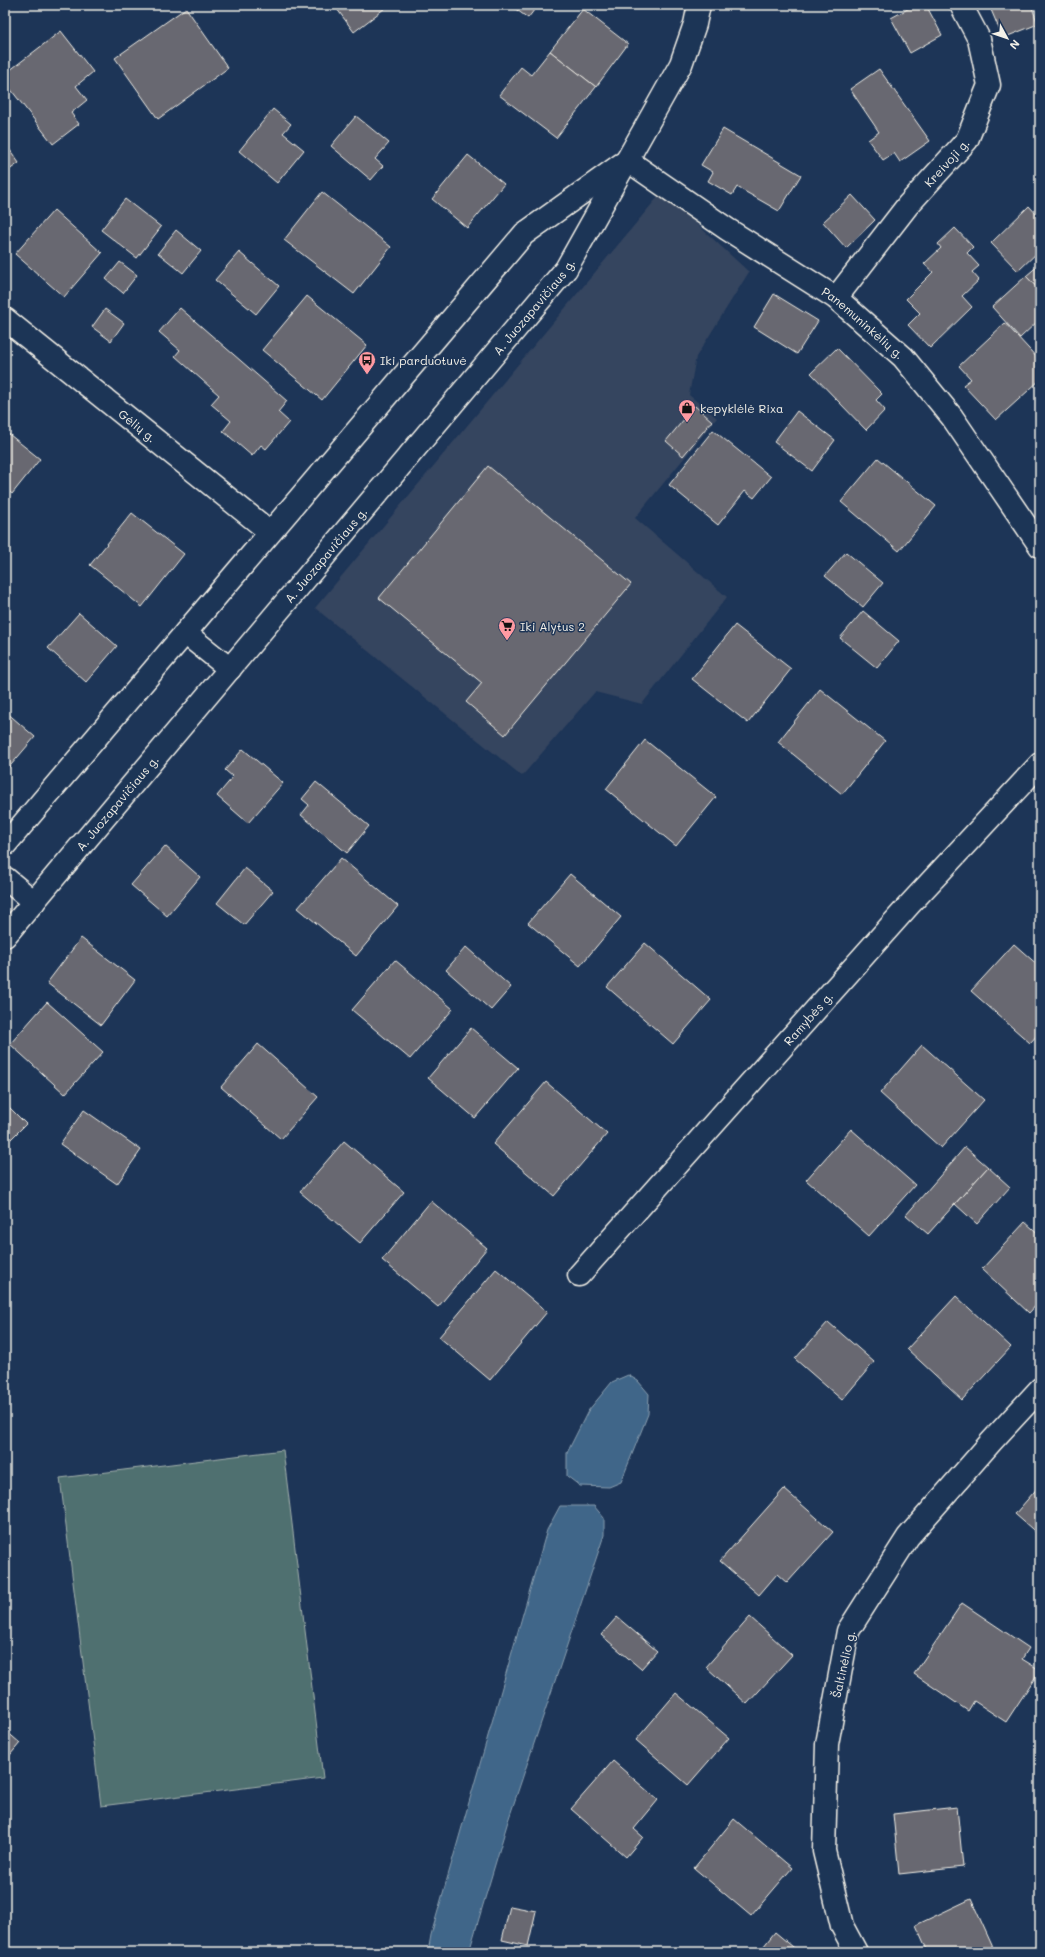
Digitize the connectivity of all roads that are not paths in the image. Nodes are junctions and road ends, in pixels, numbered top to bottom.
1 (699, 5) edge
2 (961, 5) edge
3 (627, 160) junction
4 (836, 298) junction
5 (5, 319) edge
6 (270, 532) junction
7 (1040, 546) edge
8 (185, 633) junction
9 (230, 669) junction
10 (1040, 764) edge
11 (5, 845) edge
12 (5, 878) edge
13 (34, 902) junction
14 (5, 936) edge
15 (579, 1275) dead end
16 (1040, 1389) edge
17 (856, 1952) edge

1 - 3 street, A. Juozapavičiaus g.
2 - 4 street, Kreivoji g.
3 - 4 street, Panemuninkėlių g.
3 - 6 street, A. Juozapavičiaus g.
3 - 9 street, A. Juozapavičiaus g.
4 - 7 street, Panemuninkėlių g.
5 - 6 street, Gėlių g.
6 - 8 street, A. Juozapavičiaus g.
8 - 9 street
8 - 11 street, A. Juozapavičiaus g.
9 - 13 street, A. Juozapavičiaus g.
10 - 15 street, Ramybės g.
12 - 13 street
13 - 14 street, A. Juozapavičiaus g.
16 - 17 street, Šaltinėlio g.

